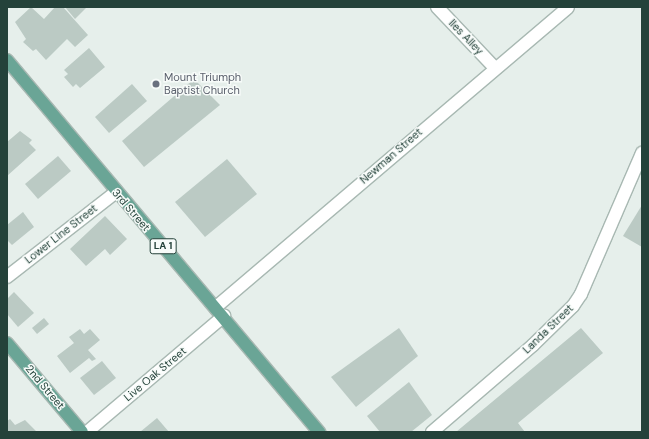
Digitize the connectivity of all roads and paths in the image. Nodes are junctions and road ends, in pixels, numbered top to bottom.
1 (437, 7) edge
2 (568, 7) edge
3 (7, 60) edge
4 (494, 67) junction
5 (642, 153) edge
6 (116, 192) junction
7 (7, 277) edge
8 (220, 312) junction
9 (7, 343) edge
10 (82, 432) edge
11 (87, 432) edge
12 (319, 432) edge
13 (432, 432) edge

1 - 4 street, Iles Alley
2 - 4 street, Newman Street
3 - 6 main road, 3rd Street / LA 1
4 - 8 street, Newman Street
5 - 13 street, Landa Street
6 - 7 street, Lower Line Street
6 - 8 main road, 3rd Street / LA 1
8 - 11 street, Live Oak Street
8 - 12 main road, 3rd Street / LA 1
9 - 10 main road, 2nd Street

